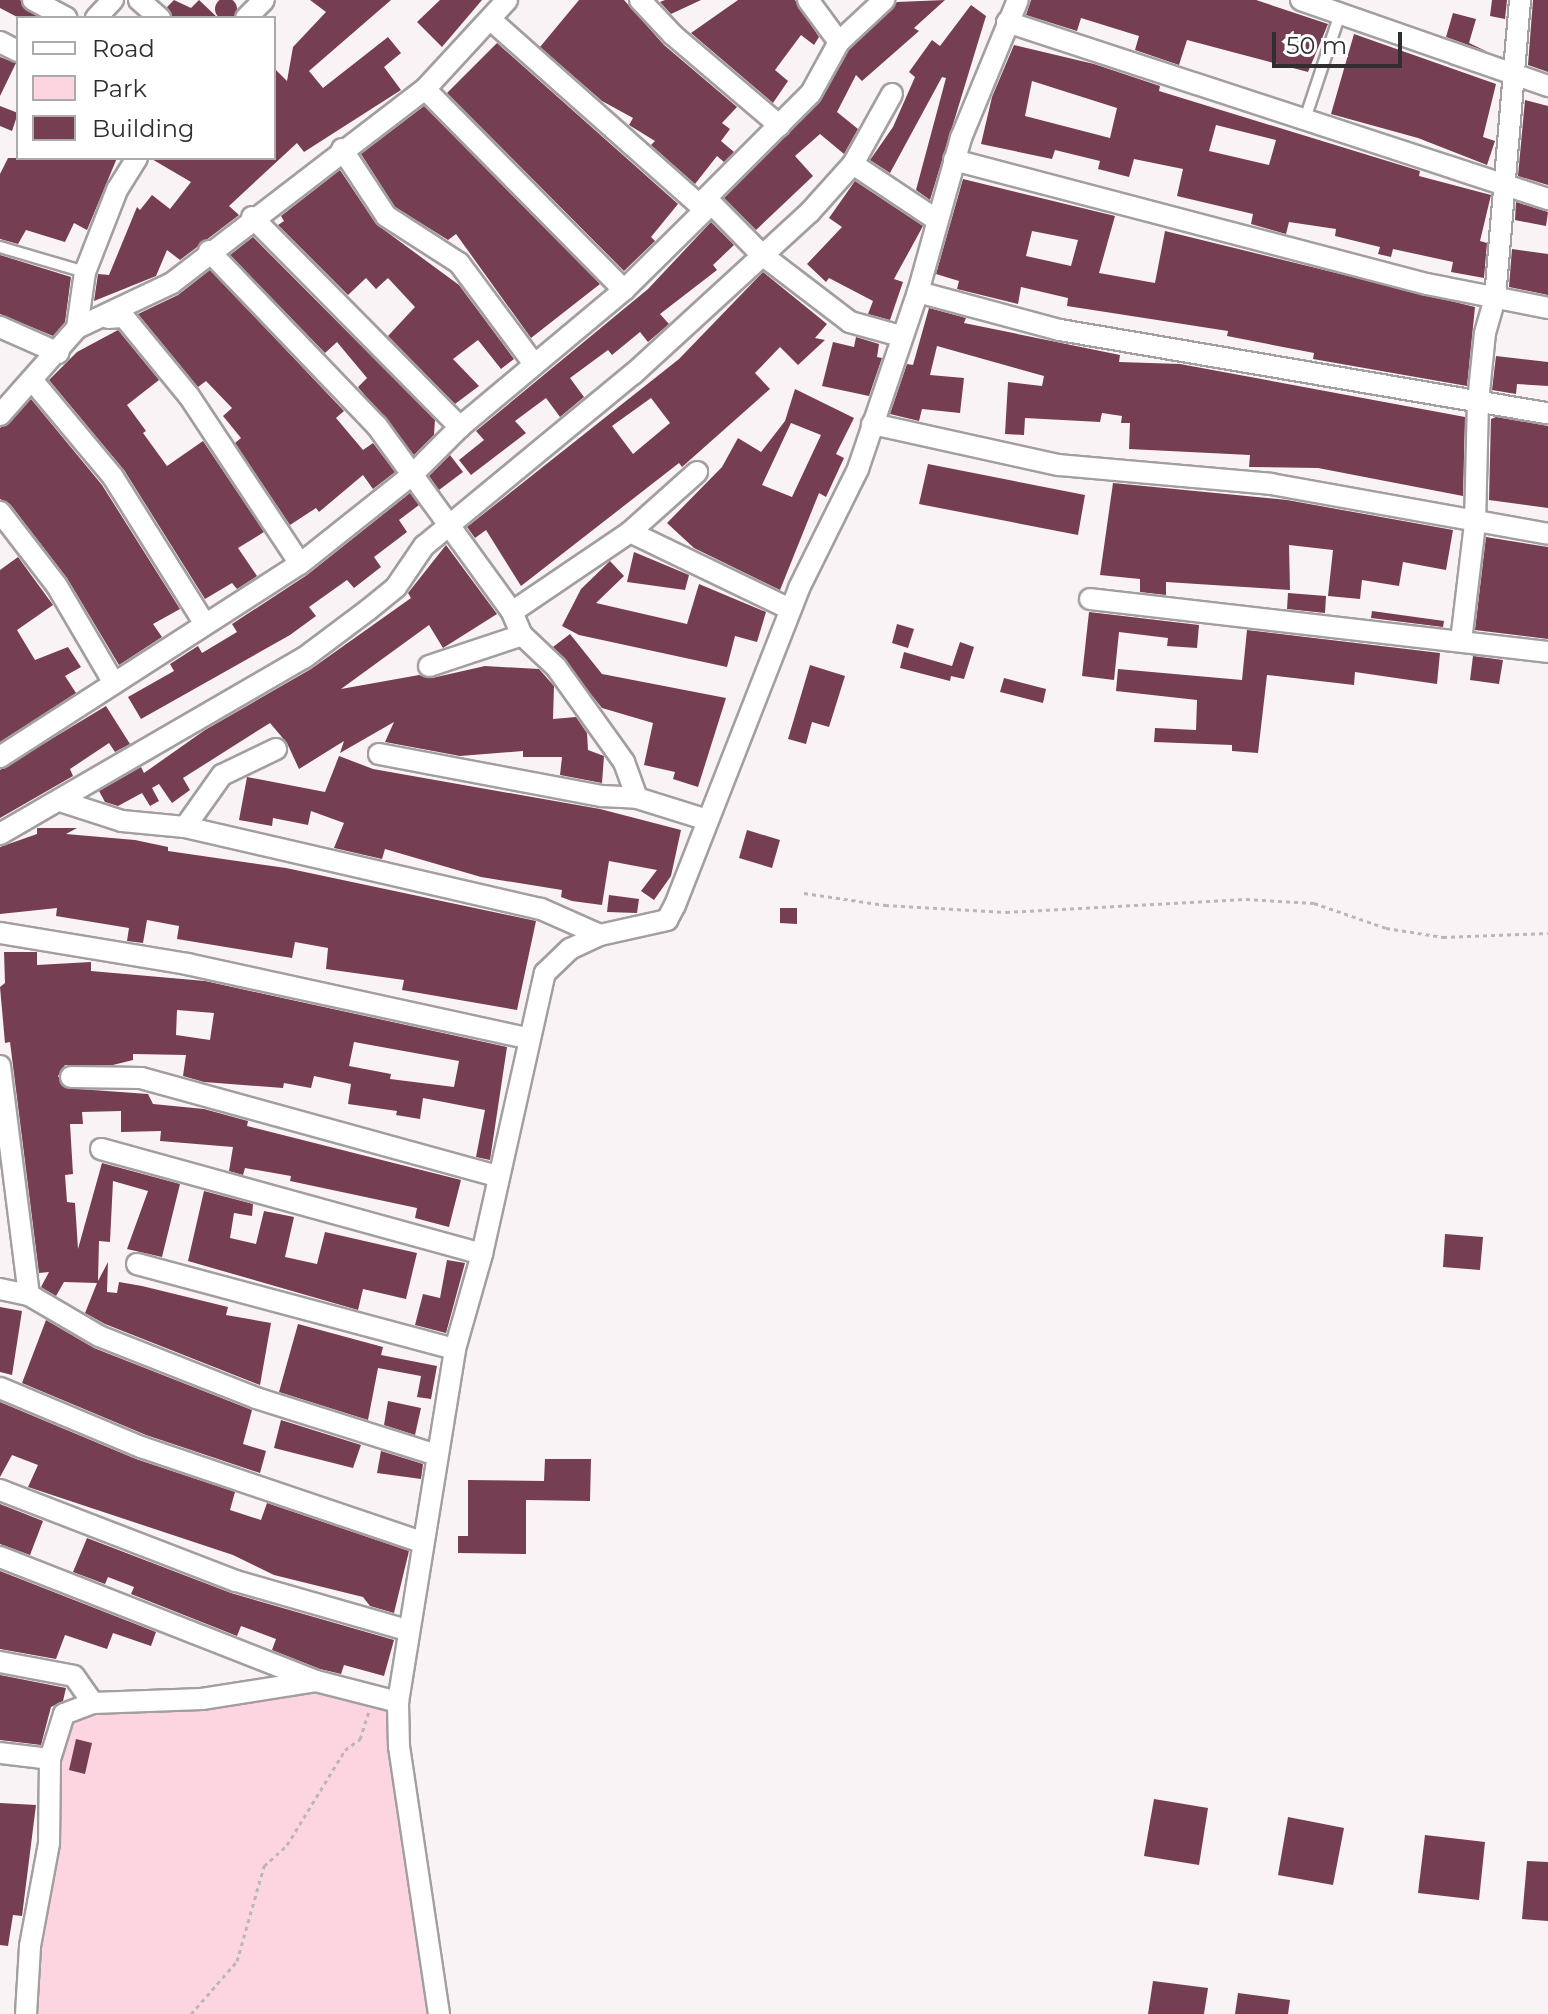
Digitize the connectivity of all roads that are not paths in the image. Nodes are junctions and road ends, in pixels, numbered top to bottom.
1 (33, 0) edge
2 (113, 0) edge
3 (139, 0) edge
4 (264, 0) edge
5 (507, 0) edge
6 (640, 0) edge
7 (808, 0) edge
8 (884, 0) edge
9 (1018, 0) edge
10 (1301, 0) edge
11 (1520, 0) edge
12 (1342, 7) edge
13 (63, 16) edge
14 (98, 16) edge
15 (158, 16) edge
16 (248, 16) edge
17 (491, 20) junction
18 (1007, 22) junction
19 (839, 42) junction
20 (1512, 77) junction
21 (1548, 86) edge
22 (425, 89) junction
23 (892, 94) dead end
24 (1305, 119) junction
25 (780, 126) junction
26 (342, 149) junction
27 (136, 160) edge
28 (954, 160) junction
29 (853, 164) junction
30 (1503, 187) junction
31 (1548, 199) edge
32 (706, 204) junction
33 (252, 217) junction
34 (937, 220) junction
35 (0, 247) edge
36 (209, 251) junction
37 (761, 254) junction
38 (85, 272) junction
39 (624, 290) junction
40 (918, 292) junction
41 (1495, 298) junction
42 (1548, 308) edge
43 (102, 318) junction
44 (0, 327) edge
45 (77, 328) junction
46 (900, 336) junction
47 (59, 353) junction
48 (534, 364) junction
49 (32, 380) junction
50 (1478, 402) junction
51 (1548, 413) edge
52 (0, 415) edge
53 (872, 424) junction
54 (460, 427) junction
55 (697, 472) dead end
56 (412, 475) junction
57 (0, 512) edge
58 (1475, 524) junction
59 (450, 528) junction
60 (630, 532) junction
61 (1548, 534) edge
62 (300, 564) junction
63 (1090, 599) dead end
64 (790, 609) junction
65 (512, 612) junction
66 (205, 624) junction
67 (522, 635) junction
68 (1461, 641) junction
69 (1548, 652) edge
70 (429, 666) dead end
71 (114, 683) junction
72 (276, 749) dead end
73 (379, 754) dead end
74 (0, 757) edge
75 (637, 798) junction
76 (60, 801) junction
77 (707, 820) junction
78 (185, 827) junction
79 (0, 834) edge
80 (0, 933) edge
81 (600, 935) junction
82 (527, 1038) junction
83 (0, 1066) edge
84 (71, 1077) dead end
85 (101, 1149) dead end
86 (497, 1176) junction
87 (482, 1254) junction
88 (137, 1264) dead end
89 (0, 1289) edge
90 (29, 1295) junction
91 (455, 1349) junction
92 (0, 1388) edge
93 (434, 1454) junction
94 (0, 1490) edge
95 (422, 1542) junction
96 (0, 1557) edge
97 (407, 1630) junction
98 (0, 1662) edge
99 (316, 1681) junction
100 (398, 1702) junction
101 (93, 1703) junction
102 (0, 1753) edge
103 (50, 1759) junction
104 (26, 2014) edge
105 (439, 2014) edge

1 - 13 street
2 - 14 street
3 - 15 street
4 - 16 street
5 - 17 street
6 - 25 street
7 - 19 street
8 - 19 street
9 - 18 street
10 - 12 street
11 - 20 street
12 - 20 street
12 - 24 lane
17 - 22 street
17 - 32 street
18 - 24 street
18 - 28 street
19 - 25 street
20 - 21 street
20 - 30 street
22 - 26 street
22 - 39 street
23 - 29 street
24 - 30 street
25 - 32 street
26 - 33 street
26 - 48 street
27 - 38 street
28 - 34 street
28 - 41 street
29 - 34 street
29 - 37 street
30 - 31 street
30 - 41 street
32 - 37 street
32 - 39 street
33 - 36 street
33 - 54 street
34 - 40 street
35 - 38 lane
36 - 43 street
36 - 56 street
37 - 46 street
37 - 59 street
38 - 45 street
39 - 48 street
40 - 46 street
40 - 50 street
41 - 42 street
41 - 50 street
43 - 45 street
43 - 62 street
44 - 47 street
45 - 47 street
46 - 53 street
47 - 49 street
48 - 54 street
49 - 52 street
49 - 66 street
50 - 51 street
50 - 58 street
53 - 58 street
53 - 64 street
54 - 56 street
55 - 60 street
56 - 59 street
56 - 62 street
57 - 71 street
58 - 61 street
58 - 68 street
59 - 65 street
59 - 76 street
60 - 64 street
60 - 65 street
62 - 66 street
63 - 68 street
64 - 77 street
65 - 67 street
66 - 71 street
67 - 70 street
67 - 75 street
68 - 69 street
71 - 74 street
72 - 78 street
73 - 75 street
75 - 77 street
76 - 78 street
76 - 79 street
77 - 81 street
78 - 81 street
80 - 82 street
81 - 82 street
82 - 86 street
83 - 90 street
84 - 86 street
85 - 87 street
86 - 87 street
87 - 91 street
88 - 91 street
89 - 90 street
90 - 93 street
91 - 93 street
92 - 95 street
93 - 95 street
94 - 97 street
95 - 97 street
96 - 99 street
97 - 100 street
98 - 101 street
99 - 100 street
99 - 101 street
100 - 105 street
101 - 103 street
102 - 103 street
103 - 104 street

